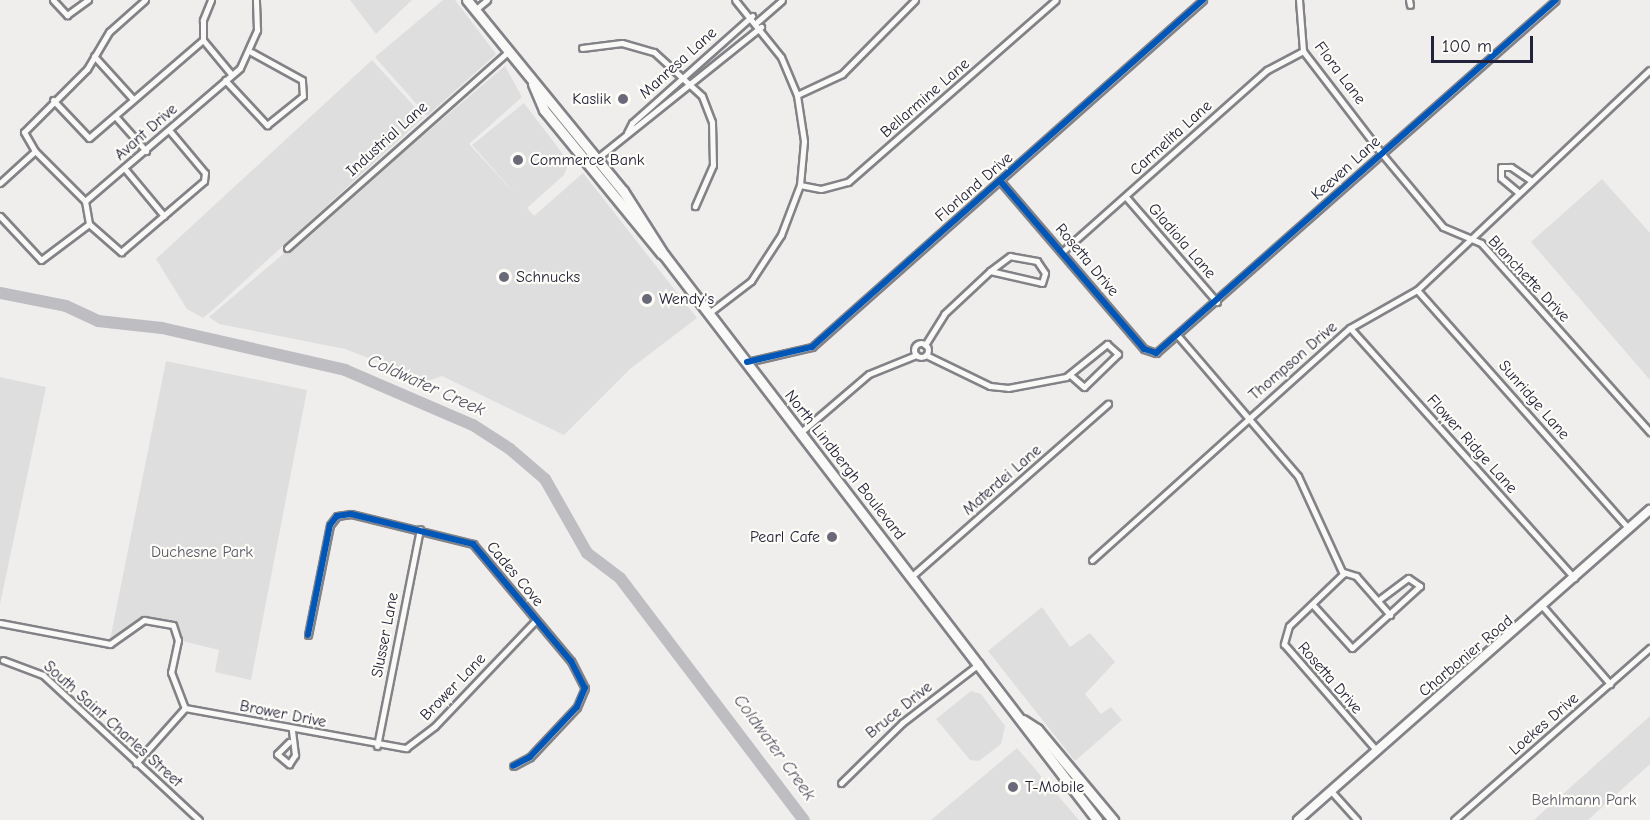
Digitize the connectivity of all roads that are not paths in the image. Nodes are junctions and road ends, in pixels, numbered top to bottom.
1 (53, 0) edge
2 (88, 0) edge
3 (133, 0) edge
4 (145, 0) edge
5 (211, 0) edge
6 (256, 0) edge
7 (467, 0) edge
8 (487, 0) edge
9 (735, 0) edge
10 (782, 0) edge
11 (915, 0) edge
12 (1056, 0) edge
13 (1203, 0) edge
14 (1299, 0) edge
15 (1556, 0) edge
16 (138, 6) junction
17 (475, 10) junction
18 (752, 16) junction
19 (759, 24) junction
20 (203, 40) junction
21 (582, 48) dead end
22 (1303, 51) junction
23 (251, 52) junction
24 (507, 53) junction
25 (94, 57) junction
26 (1650, 70) edge
27 (684, 74) junction
28 (232, 75) junction
29 (225, 80) junction
30 (533, 84) junction
31 (693, 85) junction
32 (797, 95) junction
33 (133, 99) junction
34 (53, 100) junction
35 (115, 116) junction
36 (169, 130) junction
37 (627, 133) junction
38 (35, 151) junction
39 (146, 151) junction
40 (1382, 154) junction
41 (597, 158) junction
42 (587, 166) junction
43 (125, 170) junction
44 (1530, 180) junction
45 (1001, 182) junction
46 (0, 183) edge
47 (800, 185) junction
48 (1520, 193) junction
49 (1126, 197) junction
50 (86, 201) junction
51 (695, 206) dead end
52 (0, 216) edge
53 (164, 216) junction
54 (89, 224) junction
55 (1472, 241) junction
56 (287, 248) dead end
57 (1062, 252) junction
58 (664, 255) junction
59 (990, 271) junction
60 (1417, 290) junction
61 (1217, 302) junction
62 (709, 313) junction
63 (1350, 328) junction
64 (1178, 336) junction
65 (925, 345) junction
66 (1153, 354) joint
67 (916, 355) junction
68 (926, 355) junction
69 (747, 362) junction
70 (1070, 375) junction
71 (1108, 404) dead end
72 (1247, 418) junction
73 (801, 432) junction
74 (1650, 432) edge
75 (1650, 510) edge
76 (1629, 529) junction
77 (420, 530) junction
78 (1092, 560) dead end
79 (1343, 572) junction
80 (912, 576) junction
81 (1574, 578) junction
82 (1378, 601) junction
83 (1312, 605) junction
84 (1544, 608) junction
85 (1390, 615) junction
86 (536, 620) junction
87 (0, 623) edge
88 (308, 635) dead end
89 (1650, 648) edge
90 (3, 660) dead end
91 (980, 663) junction
92 (1610, 684) junction
93 (185, 708) junction
94 (1023, 720) junction
95 (292, 729) junction
96 (290, 742) dead end
97 (377, 746) junction
98 (1376, 750) junction
99 (136, 763) junction
100 (513, 766) dead end
101 (841, 783) dead end
102 (1331, 791) junction
103 (199, 820) edge
104 (1097, 820) edge
105 (1113, 820) edge
106 (1298, 820) edge
107 (1357, 820) edge
108 (1454, 820) edge

1 - 2 street
3 - 16 street
4 - 16 street
5 - 20 street
6 - 23 street
7 - 17 main road, North Lindbergh Boulevard
8 - 17 street
9 - 18 street
10 - 19 street, Manresa Lane
11 - 32 street
12 - 47 street, Bellarmine Lane
13 - 45 street, Florland Drive
14 - 22 street, Flora Lane
15 - 40 street, Keeven Lane
16 - 25 street
17 - 24 main road, North Lindbergh Boulevard
18 - 19 street
18 - 27 street, Manresa Lane
19 - 31 street, Manresa Lane
19 - 32 street
20 - 28 street
20 - 33 street
21 - 27 street
22 - 40 street, Flora Lane
22 - 49 street, Carmelita Lane
23 - 28 street, Avant Drive
23 - 29 street
24 - 30 main road, North Lindbergh Boulevard
24 - 56 street, Industrial Lane
25 - 33 street
25 - 34 street
26 - 44 street, Thompson Drive
27 - 31 street
27 - 37 street, Manresa Lane
28 - 29 street, Avant Drive
29 - 36 street, Avant Drive
30 - 41 main road, North Lindbergh Boulevard
30 - 42 main road, North Lindbergh Boulevard
31 - 37 street, Manresa Lane
31 - 51 street
32 - 47 street
33 - 35 street
34 - 35 street
34 - 38 street
35 - 39 street
36 - 39 street, Avant Drive
36 - 53 street
37 - 41 street, Manresa Lane
38 - 46 street
38 - 50 street
39 - 43 street, Avant Drive
40 - 55 street, Blanchette Drive
40 - 61 street, Keeven Lane
41 - 42 street, Manresa Lane
41 - 58 main road, North Lindbergh Boulevard
42 - 58 main road, North Lindbergh Boulevard
43 - 50 street, Avant Drive
43 - 53 street
44 - 48 street, Thompson Drive
44 - 48 street
45 - 57 street, Rosetta Drive
45 - 69 street, Florland Drive
47 - 62 street
48 - 55 street, Thompson Drive
49 - 57 street, Carmelita Lane
49 - 61 street, Gladiola Lane
50 - 54 street
52 - 54 street
53 - 54 street
55 - 60 street, Thompson Drive
55 - 74 street, Blanchette Drive
57 - 66 street, Rosetta Drive
58 - 62 main road, North Lindbergh Boulevard
59 - 59 street
59 - 65 street
60 - 63 street, Thompson Drive
60 - 76 street, Sunridge Lane
61 - 64 street, Keeven Lane
62 - 69 main road, North Lindbergh Boulevard
63 - 72 street, Thompson Drive
63 - 81 street, Flower Ridge Lane
64 - 66 street, Keeven Lane
64 - 72 street
65 - 67 street
65 - 68 street
67 - 68 street
67 - 73 street
68 - 70 street
69 - 73 main road, North Lindbergh Boulevard
70 - 70 street
71 - 80 street, Materdei Lane
72 - 78 street, Thompson Drive
72 - 79 street
73 - 80 main road, North Lindbergh Boulevard
75 - 76 main road, Charbonier Road
76 - 81 main road, Charbonier Road
77 - 86 street, Cades Cove
77 - 88 street, Cades Cove
77 - 97 street, Slusser Lane
79 - 82 street
79 - 83 street, Rosetta Drive
80 - 91 main road, North Lindbergh Boulevard
81 - 84 main road, Charbonier Road
82 - 85 street
82 - 85 street
83 - 85 street
83 - 98 street, Rosetta Drive
84 - 92 street
84 - 98 main road, Charbonier Road
86 - 97 street, Brower Lane
86 - 100 street, Cades Cove
87 - 93 street
89 - 92 street, Loekes Drive
90 - 99 street, South Saint Charles Street
91 - 94 main road, North Lindbergh Boulevard
91 - 101 street, Bruce Drive
92 - 108 street, Loekes Drive
93 - 95 street, Brower Drive
93 - 99 street
94 - 104 main road
94 - 105 main road
95 - 96 street
95 - 97 street, Brower Drive
98 - 102 main road, Charbonier Road
99 - 103 street, South Saint Charles Street
102 - 106 main road, Charbonier Road
102 - 107 street

